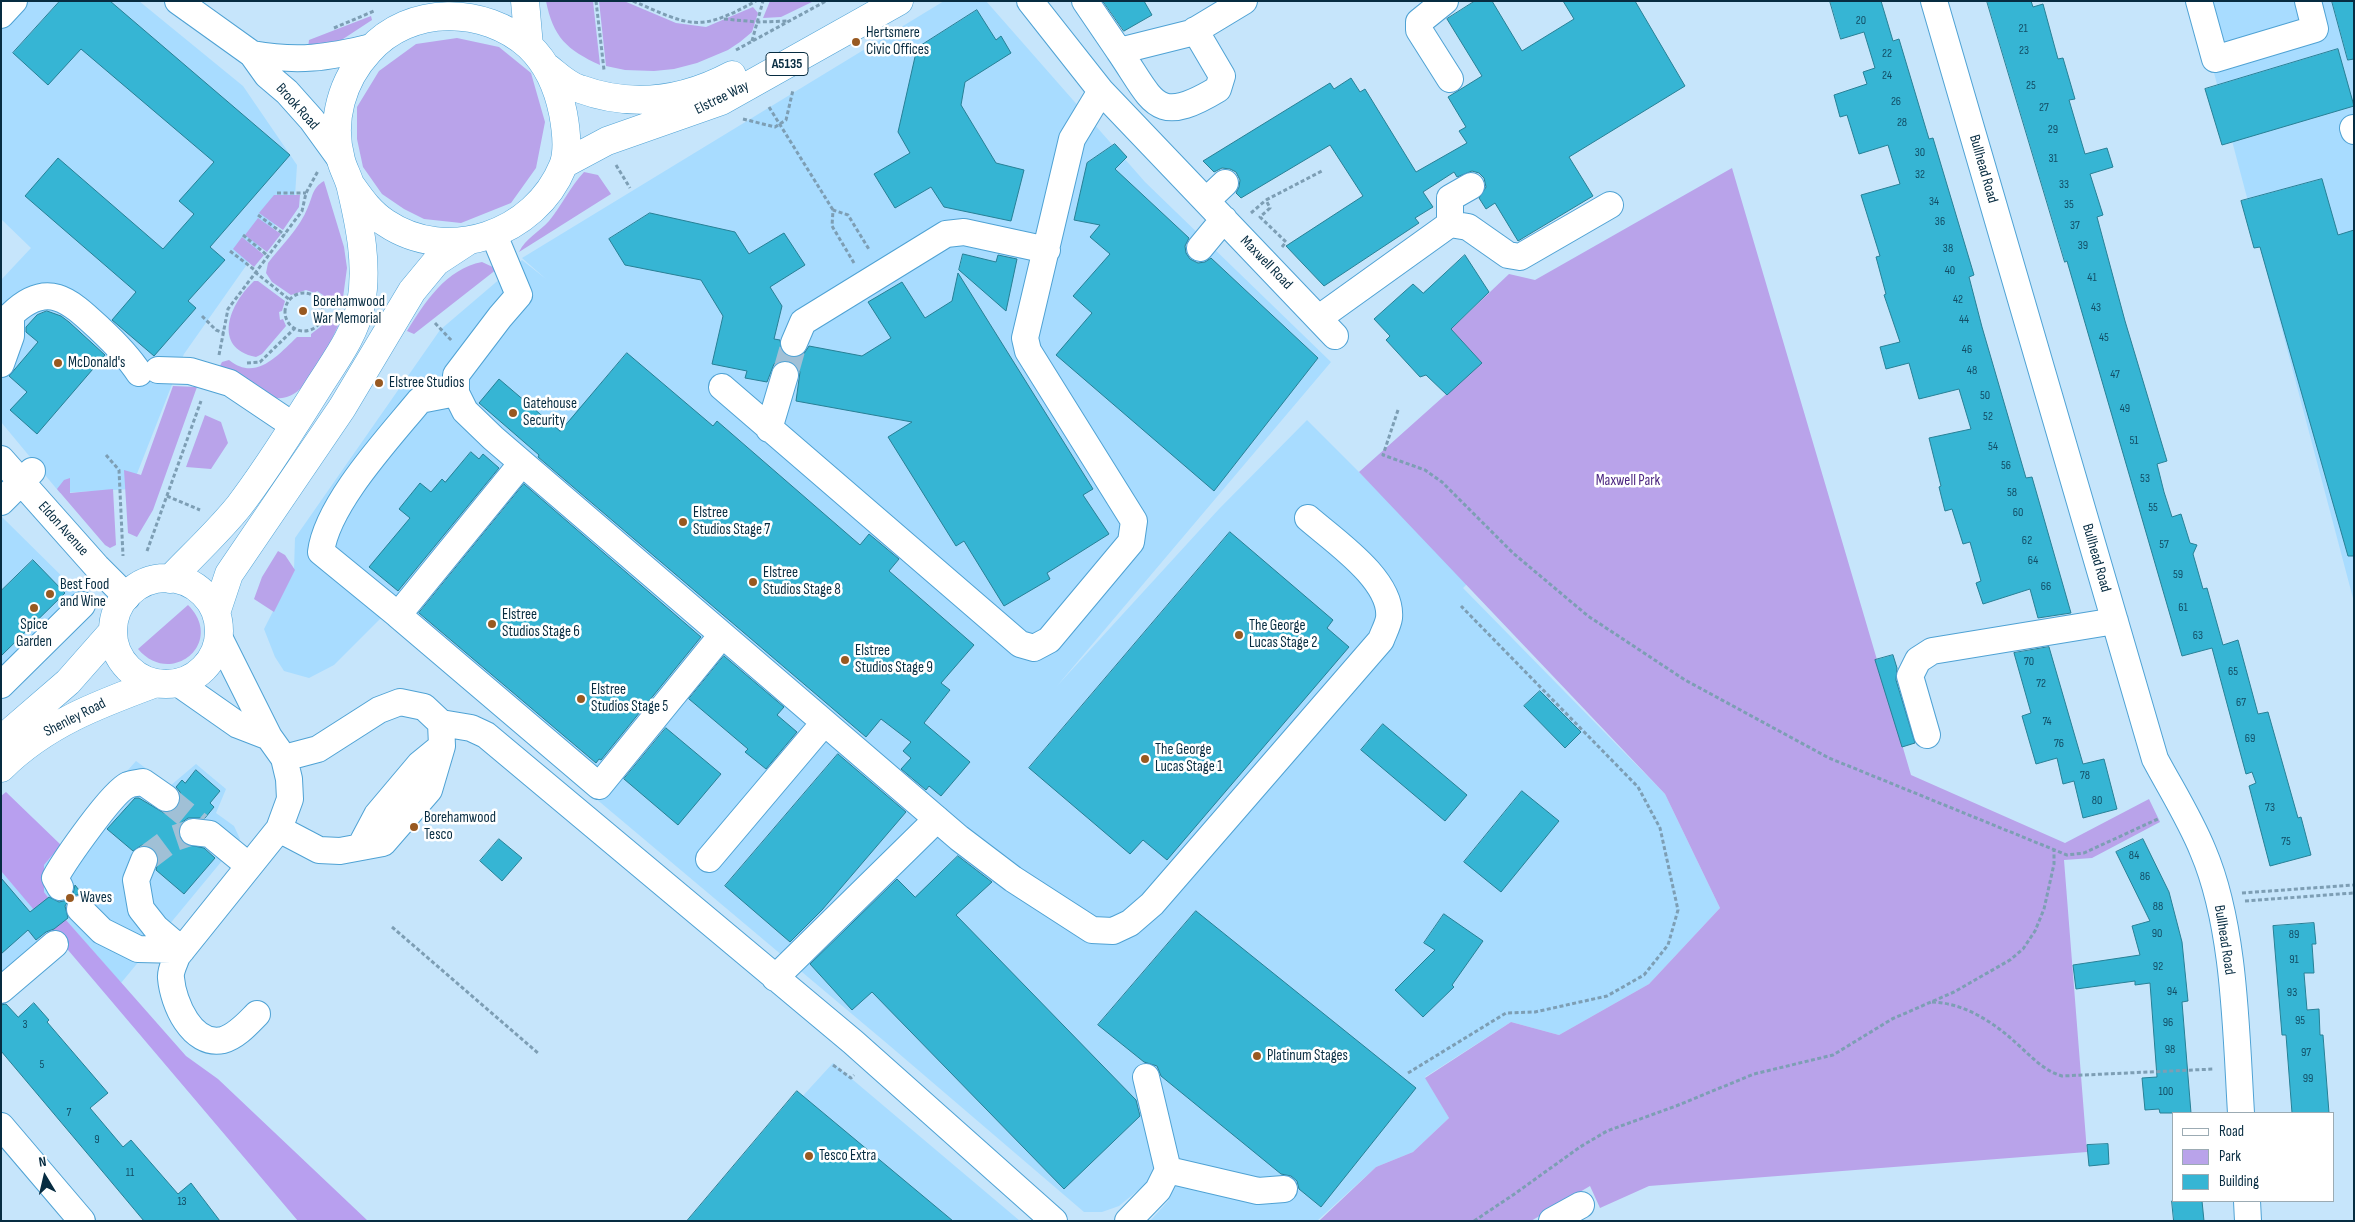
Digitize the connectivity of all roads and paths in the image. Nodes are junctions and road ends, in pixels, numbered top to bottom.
1 (14, 1) edge
2 (178, 1) edge
3 (448, 1) edge
4 (526, 1) edge
5 (596, 1) edge
6 (633, 1) edge
7 (756, 1) edge
8 (763, 1) edge
9 (826, 1) edge
10 (862, 1) edge
11 (899, 1) edge
12 (1030, 1) edge
13 (1085, 1) edge
14 (1244, 1) edge
15 (1445, 1) edge
16 (1934, 1) edge
17 (2199, 1) edge
18 (2308, 1) edge
19 (376, 10) dead end
20 (1, 15) edge
21 (720, 19) junction
22 (416, 21) junction
23 (792, 21) junction
24 (758, 22) junction
25 (330, 29) dead end
26 (1195, 30) junction
27 (752, 41) junction
28 (529, 46) junction
29 (372, 48) junction
30 (1119, 51) junction
31 (731, 52) dead end
32 (252, 54) junction
33 (546, 67) junction
34 (604, 71) dead end
35 (1450, 79) dead end
36 (793, 88) dead end
37 (1100, 91) junction
38 (769, 107) dead end
39 (743, 119) dead end
40 (779, 124) junction
41 (612, 157) dead end
42 (564, 164) junction
43 (337, 170) junction
44 (1322, 171) dead end
45 (1225, 183) dead end
46 (1471, 186) dead end
47 (630, 188) dead end
48 (277, 193) dead end
49 (306, 193) junction
50 (1266, 200) junction
51 (1206, 201) junction
52 (1610, 205) dead end
53 (833, 210) junction
54 (1252, 213) dead end
55 (258, 216) dead end
56 (1224, 220) junction
57 (1450, 224) junction
58 (243, 235) dead end
59 (285, 235) junction
60 (494, 235) junction
61 (468, 241) junction
62 (1200, 248) dead end
63 (1047, 250) junction
64 (230, 251) dead end
65 (268, 256) junction
66 (1266, 263) junction
67 (256, 272) junction
68 (875, 278) junction
69 (290, 300) junction
70 (202, 316) dead end
71 (6, 318) edge
72 (294, 329) junction
73 (224, 333) junction
74 (794, 343) tunnel mouth
75 (218, 357) dead end
76 (242, 361) dead end
77 (1, 364) edge
78 (785, 375) tunnel mouth
79 (722, 387) dead end
80 (204, 392) dead end
81 (456, 393) junction
82 (1398, 410) dead end
83 (294, 426) junction
84 (769, 429) junction
85 (106, 456) dead end
86 (1, 459) edge
87 (522, 462) junction
88 (27, 476) junction
89 (166, 496) junction
90 (1, 502) edge
91 (200, 510) dead end
92 (1308, 518) dead end
93 (147, 551) dead end
94 (123, 556) dead end
95 (170, 579) junction
96 (127, 597) junction
97 (82, 605) dead end
98 (1461, 606) dead end
99 (398, 615) junction
100 (2115, 621) junction
101 (217, 625) junction
102 (113, 631) junction
103 (722, 635) junction
104 (167, 683) junction
105 (1, 685) edge
106 (824, 722) junction
107 (441, 734) junction
108 (1927, 735) dead end
109 (269, 737) junction
110 (1, 740) edge
111 (284, 758) junction
112 (1, 768) edge
113 (166, 798) tunnel mouth
114 (2181, 808) junction
115 (936, 819) junction
116 (280, 828) junction
117 (201, 830) tunnel mouth
118 (2054, 848) junction
119 (709, 858) dead end
120 (144, 860) tunnel mouth
121 (249, 866) junction
122 (2354, 885) edge
123 (60, 887) dead end
124 (2354, 893) edge
125 (2218, 899) junction
126 (80, 909) dead end
127 (392, 927) dead end
128 (55, 944) dead end
129 (182, 950) junction
130 (775, 978) junction
131 (1, 990) edge
132 (1929, 1002) junction
133 (257, 1014) dead end
134 (538, 1053) dead end
135 (2238, 1068) junction
136 (1408, 1073) dead end
137 (1146, 1077) dead end
138 (2241, 1112) edge
139 (1, 1126) edge
140 (1168, 1170) junction
141 (1284, 1189) dead end
142 (2247, 1202) edge
143 (1581, 1204) dead end
144 (82, 1221) edge
145 (1054, 1221) edge
146 (1128, 1221) edge
147 (1474, 1221) edge
148 (1552, 1221) edge
149 (2248, 1221) edge

1 - 20 street
2 - 32 street, Brook Road
3 - 22 main road
4 - 28 main road
5 - 34 path
6 - 21 path
7 - 21 path
8 - 24 path
9 - 23 path
10 - 33 main road, Elstree Way / A5135
11 - 42 main road, Elstree Way / A5135
12 - 37 street, Maxwell Road
13 - 30 street
14 - 26 street
15 - 35 street
16 - 100 street, Bullhead Road
17 - 18 street
19 - 25 path
21 - 24 path
22 - 28 main road
22 - 29 main road
23 - 24 path
23 - 27 path
24 - 27 path
26 - 30 street
26 - 30 street
27 - 31 path
28 - 33 main road
29 - 32 street, Brook Road
29 - 43 main road
32 - 43 street, Brook Road
33 - 42 main road
36 - 40 path
37 - 51 street, Maxwell Road
37 - 63 street
38 - 40 path
39 - 40 path
40 - 53 path
41 - 47 path
42 - 60 main road
43 - 49 path
43 - 61 main road
43 - 83 main road
44 - 50 path
45 - 51 street
46 - 57 street
48 - 49 path
49 - 59 path
50 - 54 path
50 - 66 path
51 - 56 street, Maxwell Road
52 - 57 street
53 - 68 path
53 - 68 path
55 - 59 path
56 - 62 street
56 - 66 street, Maxwell Road
57 - 66 street, Maxwell Road
58 - 65 path
59 - 65 path
60 - 61 main road
60 - 81 street
61 - 101 main road
63 - 68 street
63 - 84 street
64 - 67 path
65 - 67 path
67 - 69 path
67 - 73 path
68 - 74 street
69 - 72 path
69 - 72 path
70 - 73 path
71 - 77 street
71 - 83 street
72 - 76 path
73 - 75 path
78 - 84 street
79 - 84 street
80 - 89 path
81 - 87 street
81 - 99 street
82 - 118 path
83 - 95 main road
85 - 94 path
86 - 88 street, Eldon Avenue
87 - 99 street
87 - 103 street
88 - 90 street
88 - 96 street, Eldon Avenue
89 - 91 path
89 - 93 path
92 - 115 street
95 - 96 main road
95 - 101 main road
96 - 102 main road
97 - 105 street
98 - 136 path
99 - 103 street
100 - 108 street
100 - 114 street, Bullhead Road
101 - 104 main road
101 - 109 street
102 - 104 main road
102 - 110 main road, Shenley Road
103 - 106 street
104 - 109 street
104 - 112 main road, Shenley Road
106 - 115 street
106 - 119 street
107 - 111 street
107 - 116 street
107 - 130 street
109 - 111 street
111 - 116 street
113 - 123 street
114 - 118 path
114 - 125 street, Bullhead Road
115 - 130 street
116 - 121 street
117 - 121 street
118 - 132 path
120 - 129 street
121 - 129 street
122 - 125 path
124 - 125 path
125 - 135 street, Bullhead Road
126 - 129 street
127 - 134 path
128 - 131 street
129 - 133 street
130 - 145 street
132 - 135 path
132 - 147 path
135 - 138 street, Bullhead Road
137 - 140 street
139 - 144 street
140 - 141 street
140 - 146 street
142 - 149 street
143 - 148 street

